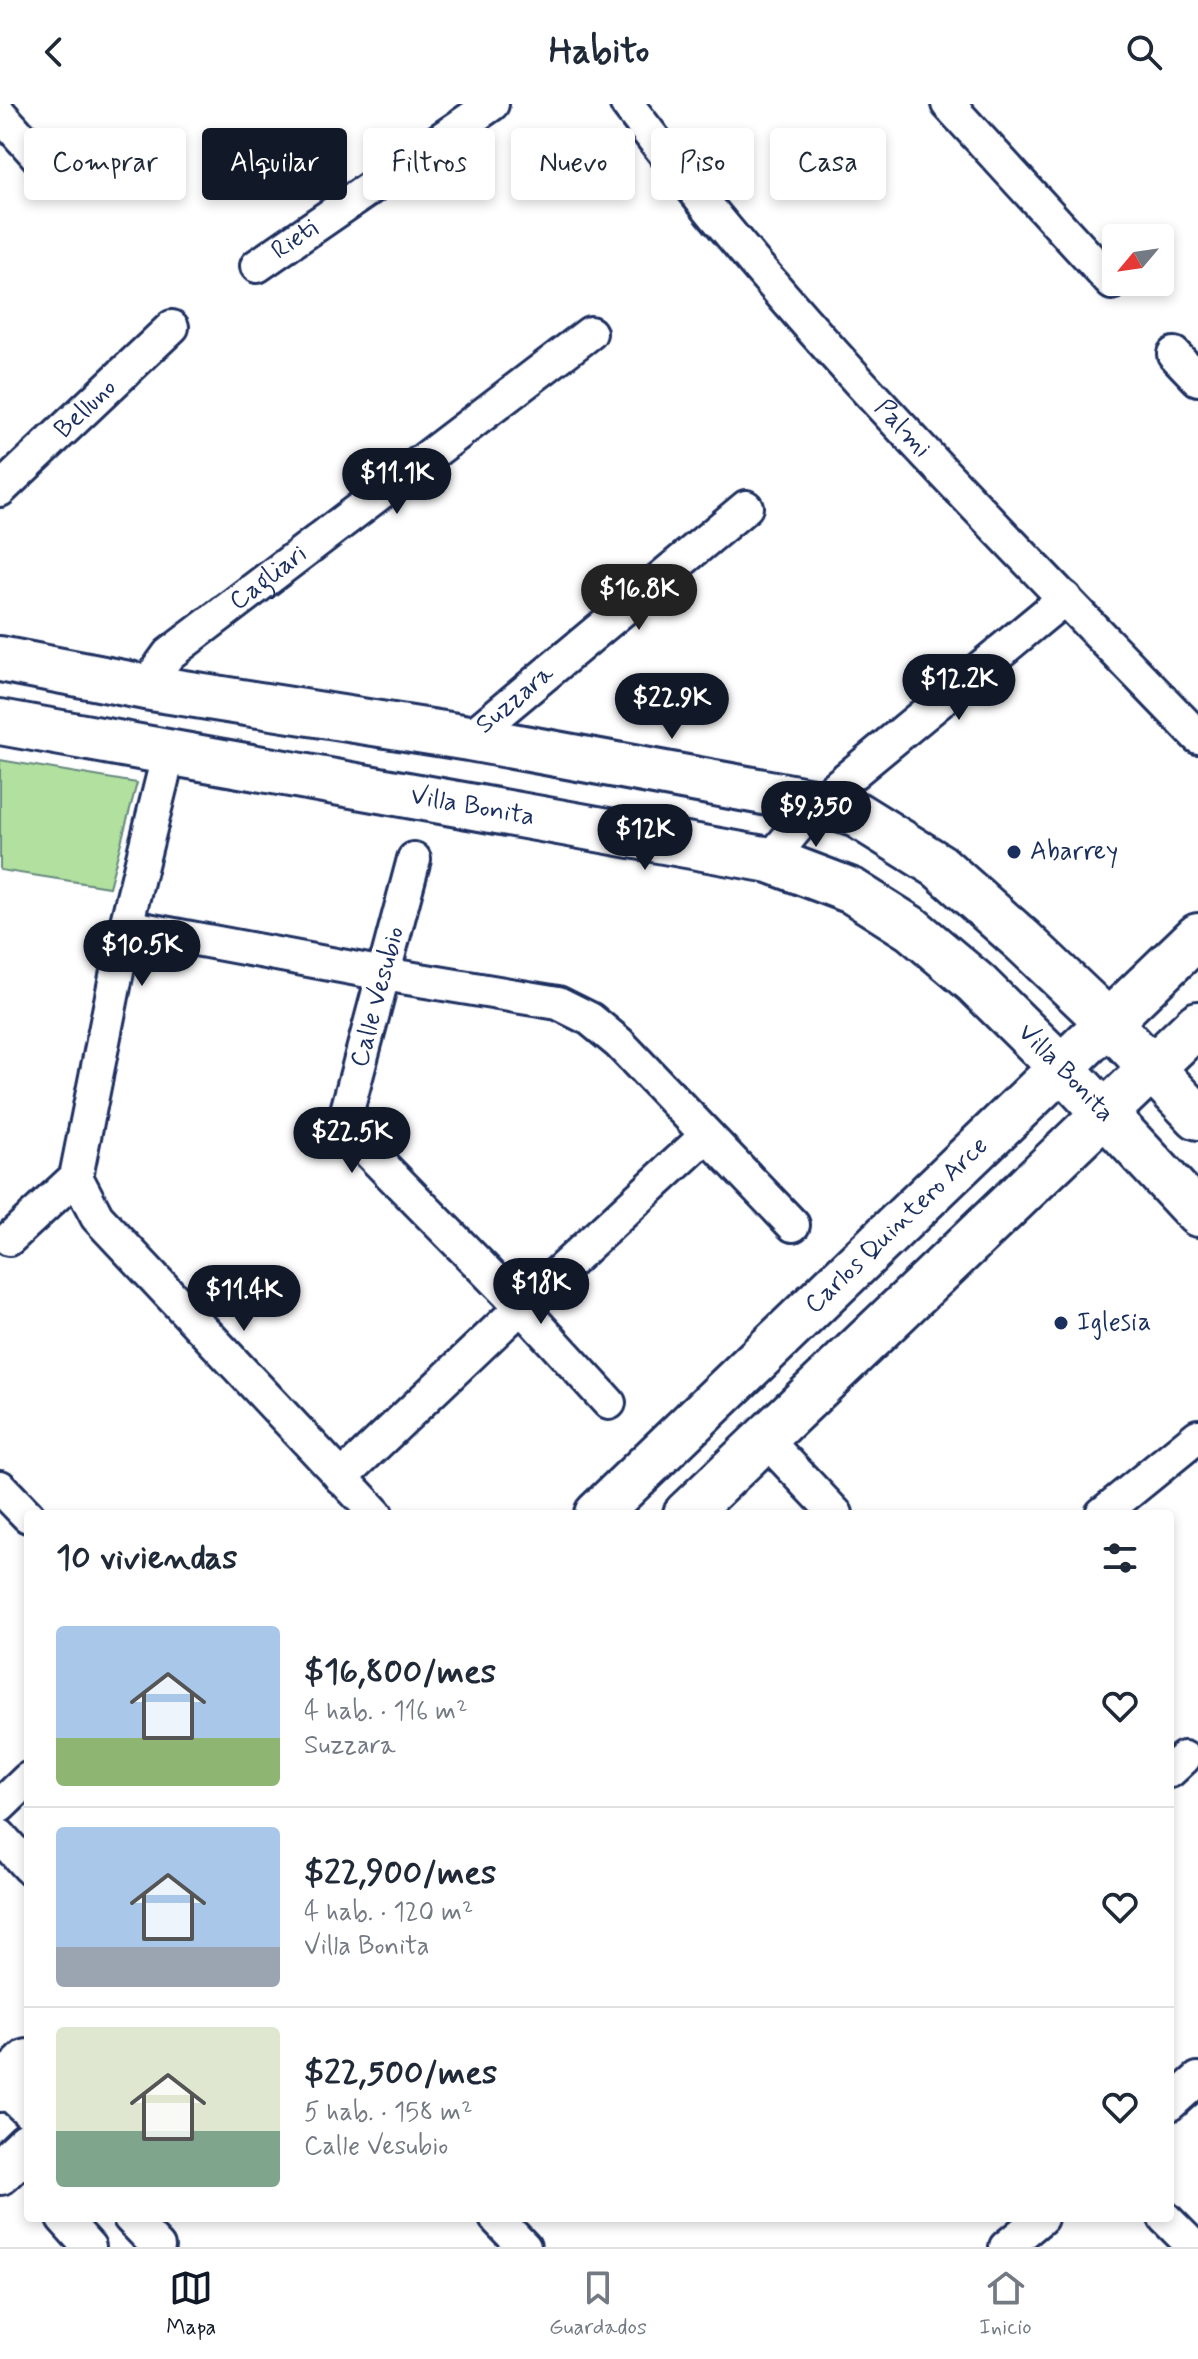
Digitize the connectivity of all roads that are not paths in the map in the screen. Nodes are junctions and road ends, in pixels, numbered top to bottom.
1 (492, 104) edge
2 (627, 104) edge
3 (948, 104) edge
4 (0, 114) edge
5 (24, 141) edge
6 (257, 266) dead end
7 (1102, 272) edge
8 (172, 327) dead end
9 (590, 333) dead end
10 (1174, 354) dead end
11 (1198, 379) edge
12 (0, 490) edge
13 (746, 507) dead end
14 (1065, 598) junction
15 (0, 659) edge
16 (145, 687) junction
17 (0, 722) edge
18 (1198, 737) edge
19 (469, 738) junction
20 (169, 752) junction
21 (818, 802) junction
22 (414, 859) dead end
23 (770, 860) junction
24 (126, 926) junction
25 (1198, 936) edge
26 (384, 974) junction
27 (1108, 1022) junction
28 (1198, 1024) edge
29 (1061, 1067) junction
30 (1153, 1067) junction
31 (1105, 1113) junction
32 (1198, 1117) edge
33 (706, 1136) junction
34 (76, 1177) junction
35 (1198, 1214) edge
36 (793, 1225) dead end
37 (9, 1239) dead end
38 (521, 1307) junction
39 (609, 1403) dead end
40 (1198, 1436) edge
41 (765, 1439) junction
42 (341, 1478) junction
43 (0, 1487) edge
44 (372, 1510) edge
45 (601, 1510) edge
46 (690, 1510) edge
47 (832, 1510) edge
48 (1107, 1510) edge
49 (24, 1512) edge
50 (24, 1783) edge
51 (0, 1806) edge
52 (0, 1836) edge
53 (24, 1863) edge
54 (1198, 2079) edge
55 (1174, 2100) edge
56 (67, 2222) edge
57 (134, 2222) edge
58 (500, 2222) edge
59 (1036, 2222) edge
60 (1169, 2222) edge
61 (89, 2247) edge
62 (158, 2247) edge
63 (524, 2247) edge
64 (1006, 2247) edge
65 (1194, 2247) edge

1 - 6 street, Rieti
2 - 14 street, Palmi
3 - 7 street
4 - 5 street
8 - 12 street, Belluno
9 - 16 street, Cagliari
10 - 11 street
13 - 19 street, Suzzara
14 - 18 street, Palmi
14 - 21 street
15 - 16 street
16 - 19 street
17 - 20 street, Villa Bonita
19 - 21 street
20 - 23 street, Villa Bonita
20 - 24 street
21 - 23 street
21 - 27 street
22 - 26 street, Calle Vesubio
23 - 29 street, Villa Bonita
24 - 26 street
24 - 34 street
25 - 27 street, Carlos Quintero Arce
26 - 33 street
26 - 38 street, Calle Vesubio
27 - 29 street, Carlos Quintero Arce
27 - 30 street
28 - 30 street
29 - 31 street, Villa Bonita
29 - 45 street, Carlos Quintero Arce
30 - 31 street
30 - 32 street
31 - 35 street, Villa Bonita
31 - 41 street
33 - 36 street
33 - 38 street
34 - 37 street
34 - 42 street
38 - 39 street, Calle Vesubio
38 - 42 street
40 - 48 street
41 - 46 street
41 - 47 street
42 - 44 street
43 - 49 street
50 - 51 street
52 - 53 street
54 - 55 street
56 - 61 street
57 - 62 street
58 - 63 street
59 - 64 street
60 - 65 street

